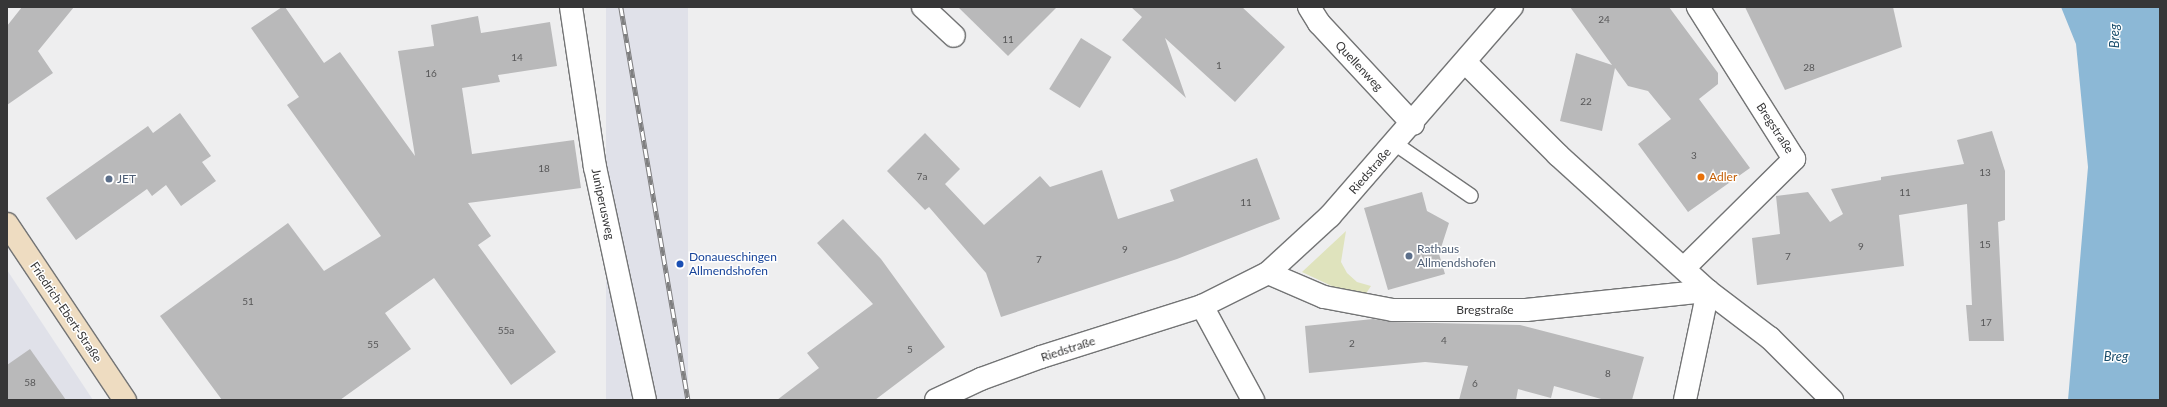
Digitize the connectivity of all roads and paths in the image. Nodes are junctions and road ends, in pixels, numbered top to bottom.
1 (571, 7) edge
2 (923, 7) edge
3 (1309, 7) edge
4 (1512, 7) edge
5 (1698, 7) edge
6 (954, 36) dead end
7 (1465, 62) junction
8 (1413, 124) junction
9 (1394, 144) junction
10 (1471, 196) dead end
11 (7, 224) edge
12 (1684, 268) junction
13 (1268, 273) junction
14 (1708, 291) junction
15 (1202, 306) junction
16 (124, 400) edge
17 (645, 400) edge
18 (936, 400) edge
19 (1253, 400) edge
20 (1685, 400) edge
21 (1832, 400) edge

1 - 17 street, Juniperusweg
2 - 6 street
3 - 8 street, Quellenweg
4 - 7 street, Riedstraße
5 - 12 street, Bregstraße
7 - 8 street, Riedstraße
7 - 12 street
8 - 9 street, Riedstraße
9 - 10 lane
9 - 13 street, Riedstraße
11 - 16 main road, Friedrich-Ebert-Straße
12 - 14 street
13 - 14 street, Bregstraße
13 - 15 street, Riedstraße
14 - 20 street
14 - 21 street
15 - 18 street, Riedstraße
15 - 19 street

